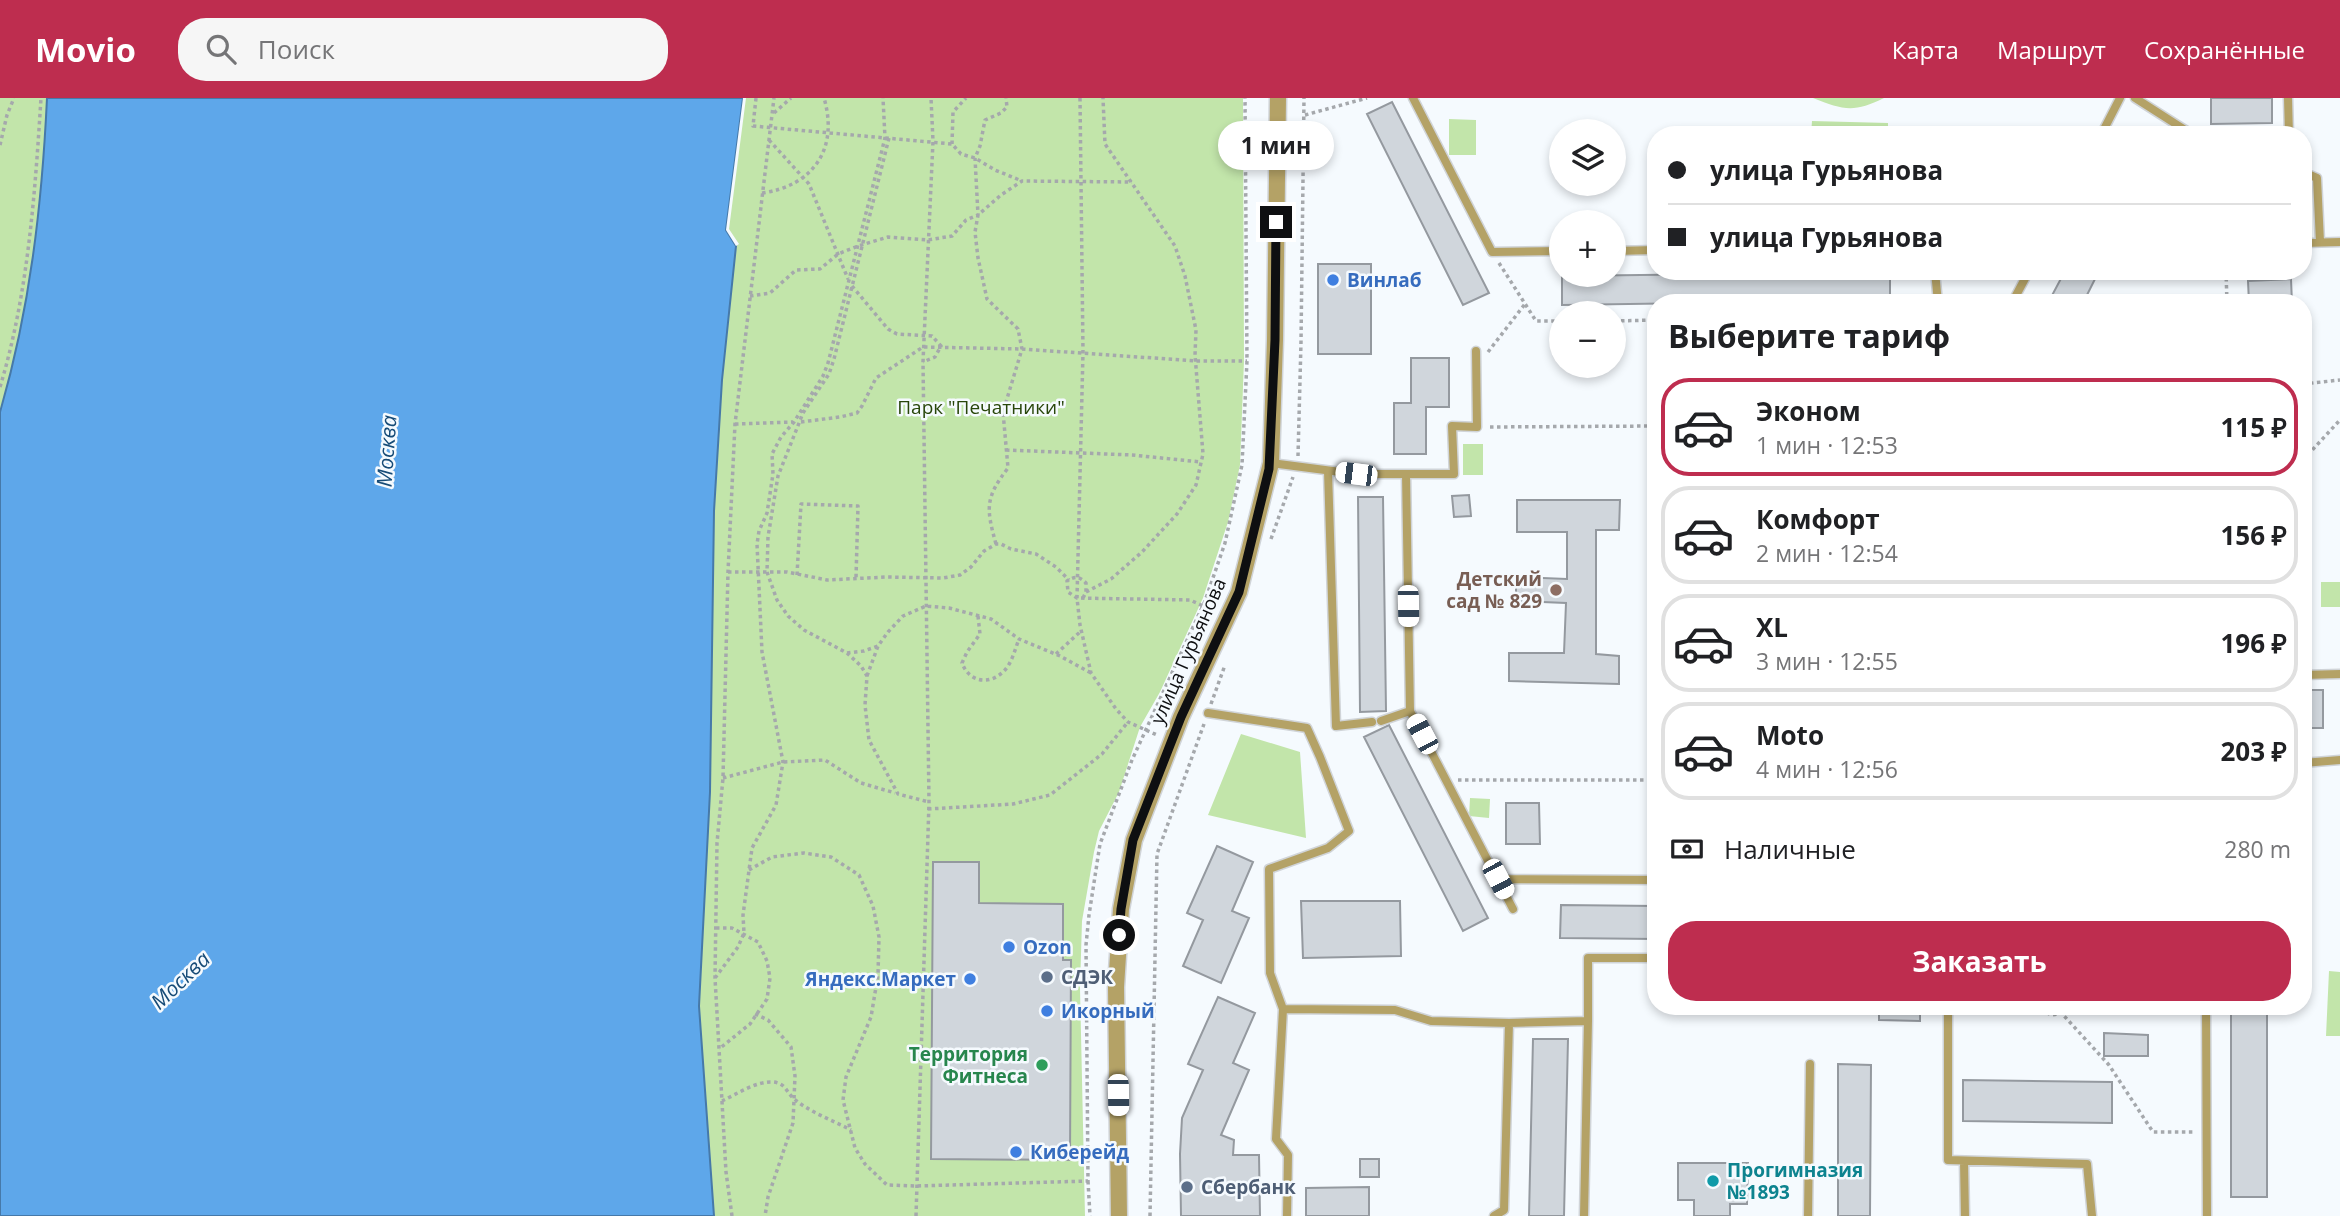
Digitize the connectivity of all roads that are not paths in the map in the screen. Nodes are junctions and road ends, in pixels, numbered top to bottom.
1 (1278, 98) edge
2 (1413, 98) edge
3 (2120, 98) edge
4 (2136, 98) edge
5 (2288, 98) edge
6 (2106, 126) edge
7 (2179, 126) edge
8 (2289, 126) edge
9 (2312, 176) edge
10 (2312, 242) edge
11 (2320, 242) junction
12 (2340, 242) edge
13 (1647, 250) edge
14 (1549, 251) edge
15 (1626, 251) edge
16 (1476, 351) dead end
17 (1271, 463) junction
18 (1328, 471) junction
19 (1406, 474) junction
20 (2340, 674) edge
21 (2312, 675) edge
22 (1410, 711) junction
23 (1208, 713) dead end
24 (2340, 760) edge
25 (2312, 762) edge
26 (1498, 879) junction
27 (1647, 880) edge
28 (1513, 909) dead end
29 (1647, 958) edge
30 (1283, 1009) junction
31 (1948, 1015) edge
32 (2206, 1015) edge
33 (1588, 1021) junction
34 (1509, 1023) junction
35 (1810, 1064) dead end
36 (1964, 1161) junction
37 (1119, 1216) edge
38 (1287, 1216) edge
39 (1494, 1216) edge
40 (1584, 1216) edge
41 (1808, 1216) edge
42 (1965, 1216) edge
43 (2092, 1216) edge
44 (2207, 1216) edge

1 - 17 street, улица Гурьянова
2 - 14 lane
3 - 6 lane
4 - 7 lane
5 - 8 lane
9 - 11 lane
10 - 11 lane
11 - 12 lane
13 - 15 lane
16 - 19 lane
17 - 18 lane
17 - 37 street, улица Гурьянова
18 - 19 lane
18 - 22 lane
19 - 22 lane
20 - 21 lane
22 - 26 lane
23 - 30 lane
24 - 25 lane
26 - 27 lane
26 - 28 lane
29 - 33 lane
30 - 34 lane
30 - 38 lane
31 - 36 lane
32 - 44 lane
33 - 34 lane
33 - 40 lane
34 - 39 lane
35 - 41 lane
36 - 42 lane
36 - 43 lane

